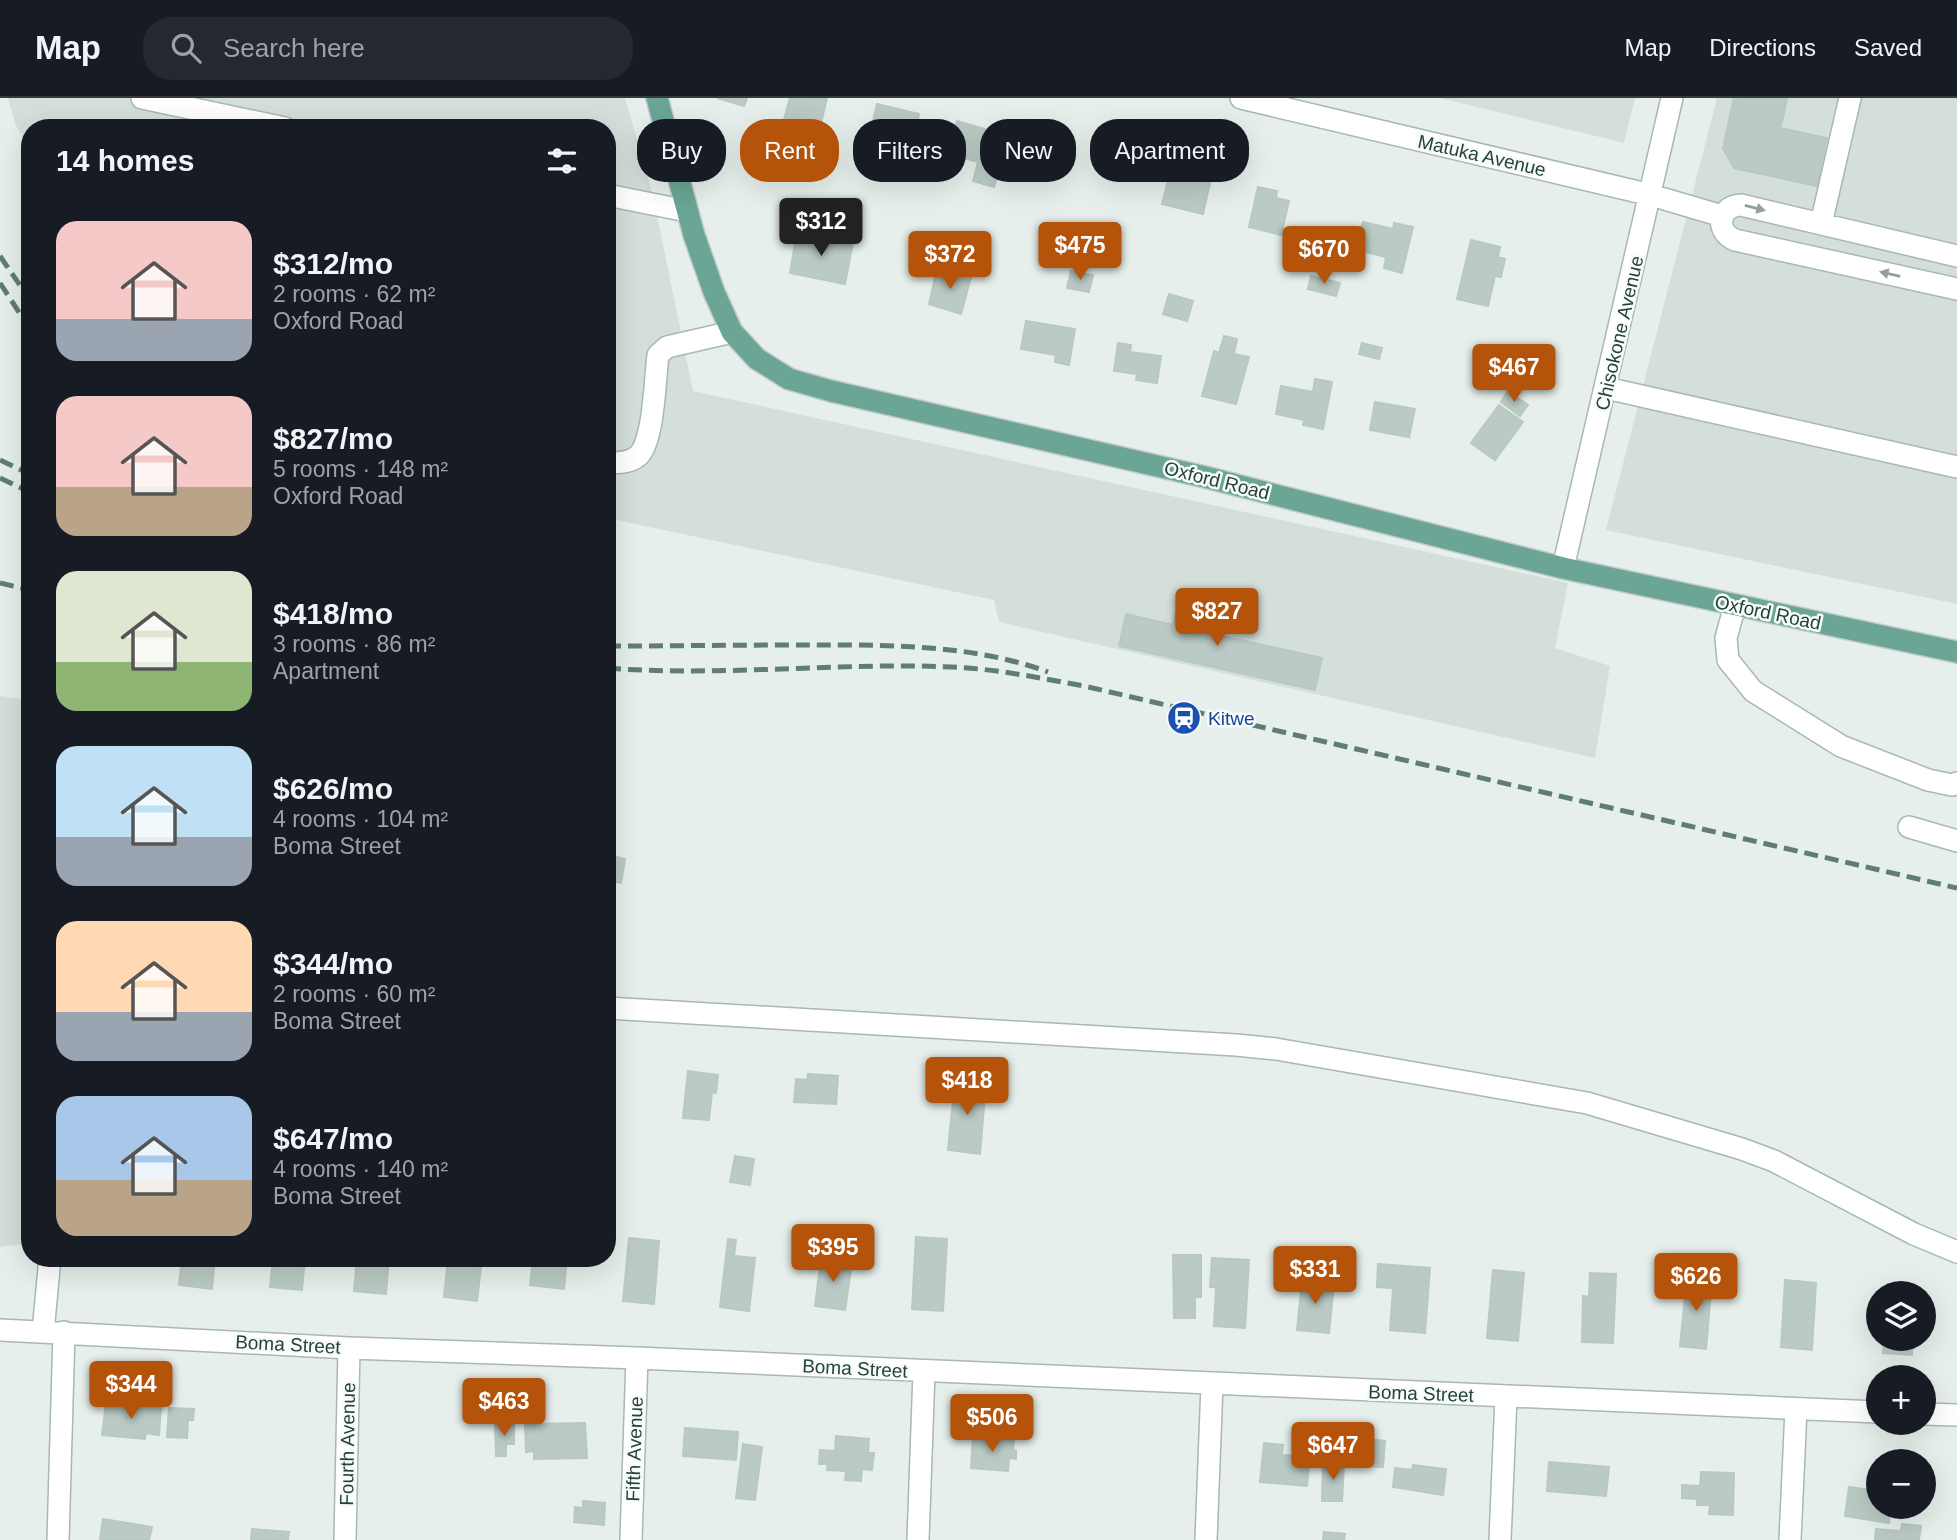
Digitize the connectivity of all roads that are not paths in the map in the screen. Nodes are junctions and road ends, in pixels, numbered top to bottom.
1 (142, 98) edge
2 (657, 98) edge
3 (1241, 98) edge
4 (1672, 98) edge
5 (1850, 98) edge
6 (242, 119) edge
7 (1651, 195) junction
8 (616, 197) edge
9 (687, 211) junction
10 (1722, 216) junction
11 (1821, 224) junction
12 (1957, 256) edge
13 (1957, 289) edge
14 (732, 332) junction
15 (1606, 388) junction
16 (616, 463) edge
17 (1957, 467) edge
18 (1563, 568) junction
19 (1735, 605) junction
20 (1957, 652) edge
21 (1957, 783) edge
22 (1909, 827) dead end
23 (1957, 841) edge
24 (616, 1009) edge
25 (1957, 1252) edge
26 (50, 1267) edge
27 (0, 1330) edge
28 (54, 1332) junction
29 (349, 1348) junction
30 (637, 1358) junction
31 (924, 1372) junction
32 (1212, 1384) junction
33 (1506, 1397) junction
34 (1796, 1409) junction
35 (1866, 1412) edge
36 (1936, 1414) edge
37 (1957, 1415) edge
38 (58, 1540) edge
39 (345, 1540) edge
40 (631, 1540) edge
41 (918, 1540) edge
42 (1206, 1540) edge
43 (1500, 1540) edge
44 (1790, 1540) edge

1 - 6 street
2 - 9 main road, Oxford Road
3 - 7 street, Matuka Avenue
4 - 7 street, Chisokone Avenue
5 - 11 street
7 - 10 street, Matuka Avenue
7 - 15 street, Chisokone Avenue
8 - 9 street
9 - 14 main road, Oxford Road
10 -> 11 street
13 -> 10 street
11 - 12 street
14 - 16 street
14 - 18 main road, Oxford Road
15 - 17 street
15 - 18 street, Chisokone Avenue
18 - 19 main road, Oxford Road
19 - 20 main road, Oxford Road
19 - 21 street
22 - 23 street
24 - 25 street
26 - 28 street
27 - 28 street, Boma Street
28 - 29 street, Boma Street
28 - 38 street
29 - 30 street, Boma Street
29 - 39 street, Fourth Avenue
30 - 31 street, Boma Street
30 - 40 street, Fifth Avenue
31 - 32 street, Boma Street
31 - 41 street
32 - 33 street, Boma Street
32 - 42 street
33 - 34 street, Boma Street
33 - 43 street
34 - 35 street, Boma Street
34 - 44 street
36 - 37 street

